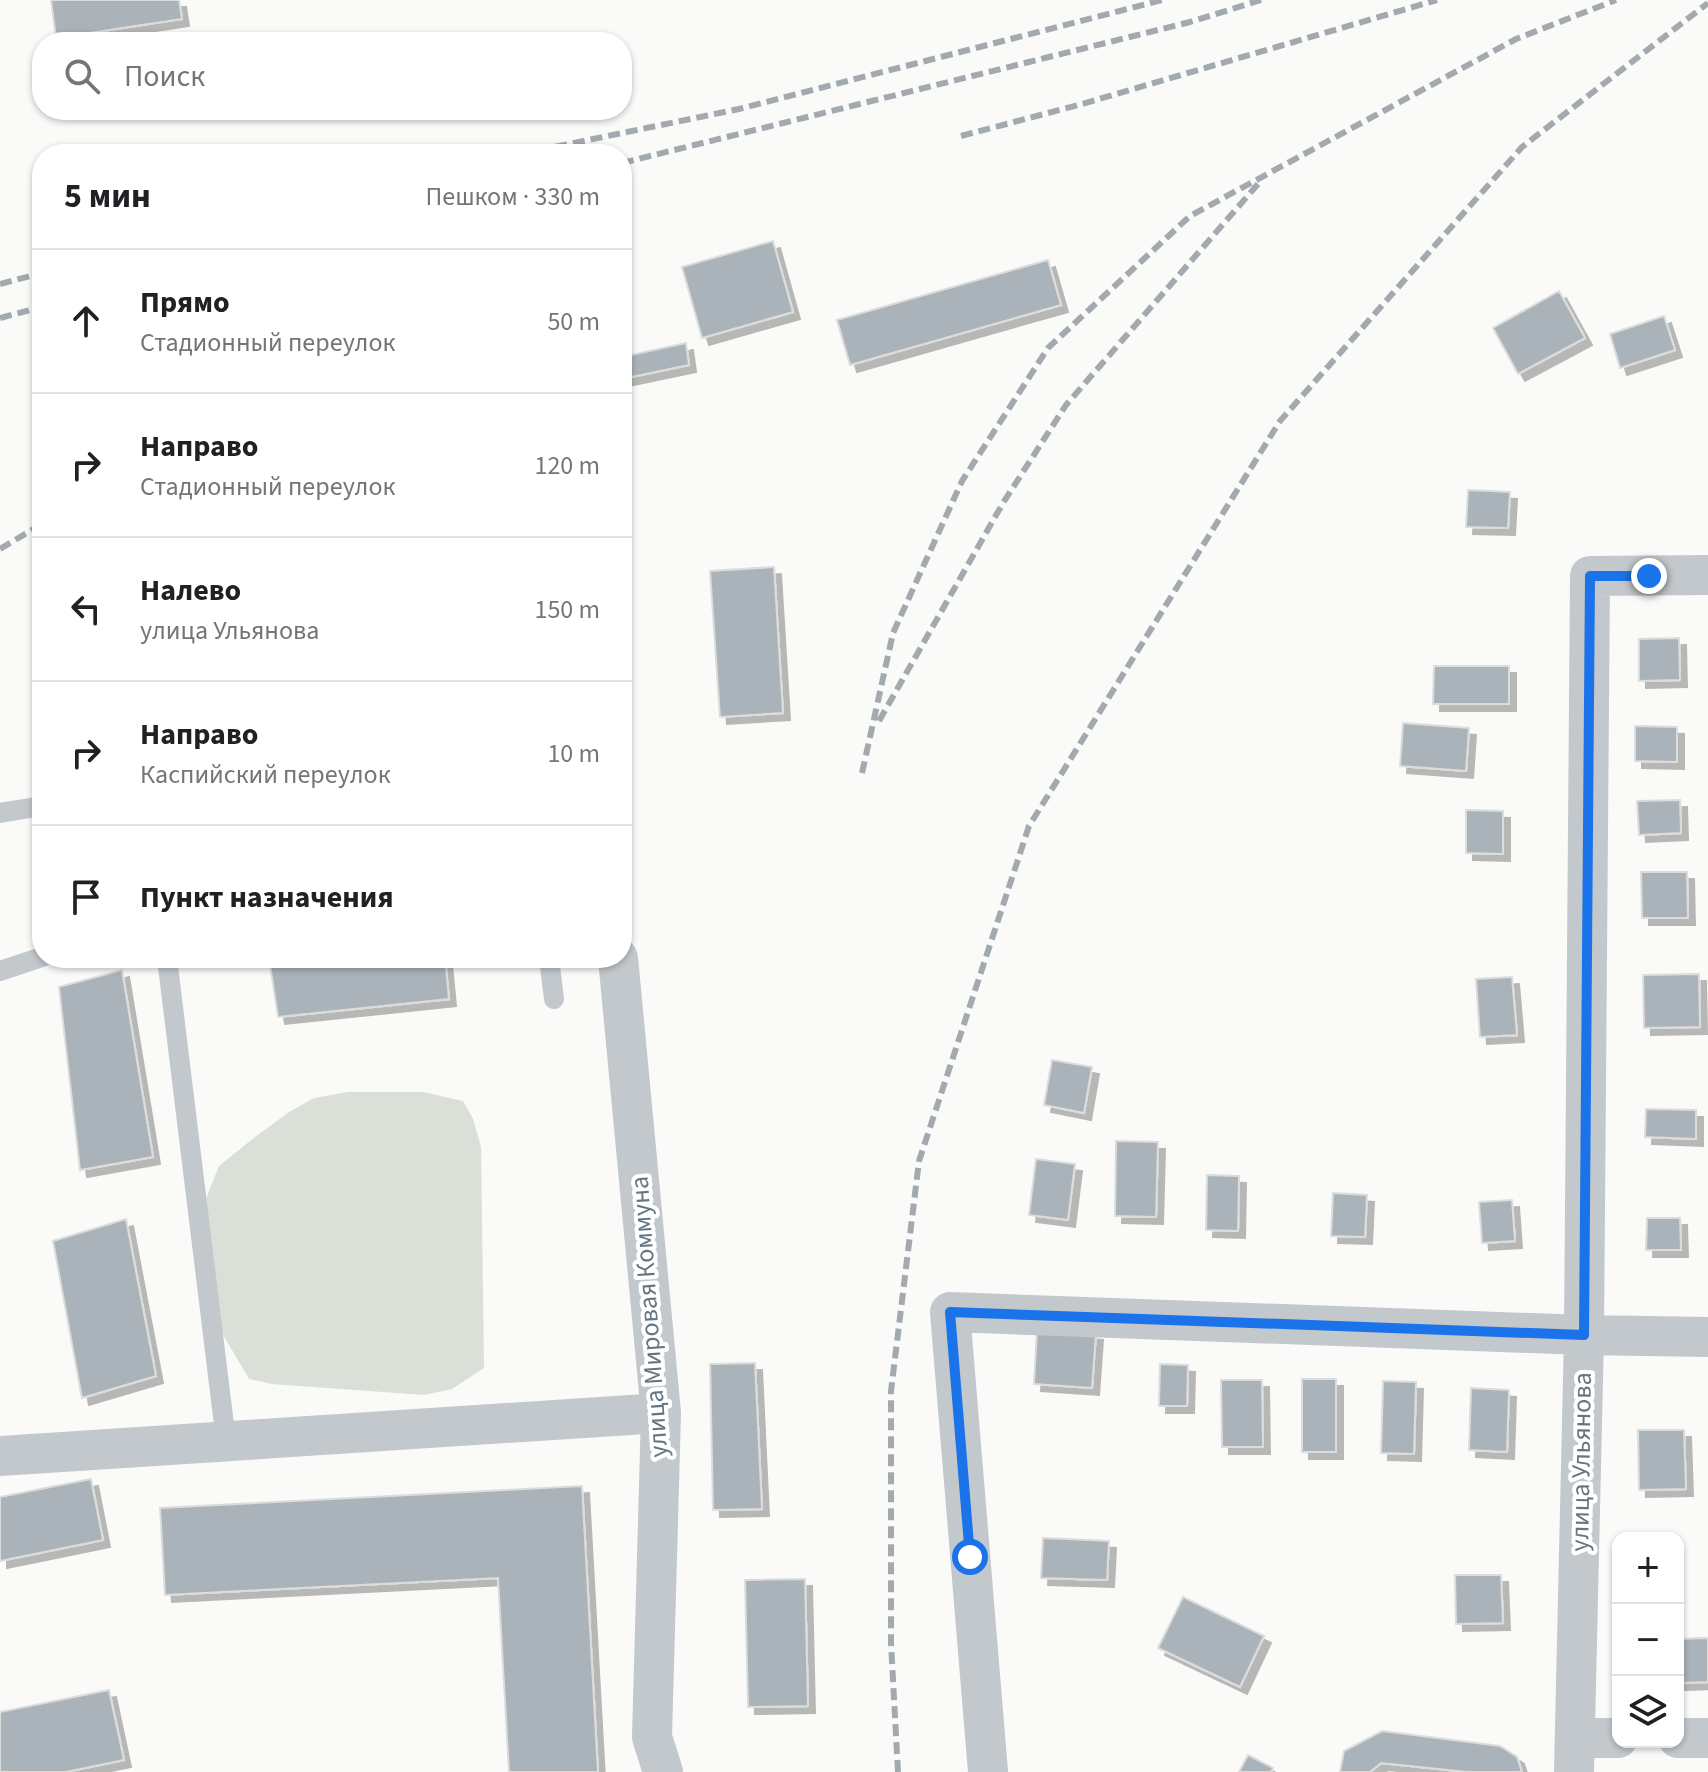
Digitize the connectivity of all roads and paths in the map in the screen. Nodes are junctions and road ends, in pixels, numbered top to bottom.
1 (1708, 575) edge
2 (32, 808) edge
3 (0, 813) edge
4 (32, 960) edge
5 (168, 968) edge
6 (550, 968) edge
7 (619, 968) edge
8 (0, 971) edge
9 (554, 999) dead end
10 (1584, 1335) junction
11 (1708, 1337) edge
12 (661, 1413) junction
13 (226, 1441) junction
14 (0, 1456) edge
15 (1684, 1738) edge
16 (1708, 1738) edge
17 (1612, 1740) edge
18 (1574, 1755) edge
19 (663, 1772) edge
20 (988, 1772) edge

1 - 10 street, улица Ульянова
2 - 3 lane
4 - 8 lane
5 - 13 lane
6 - 9 lane
7 - 12 street, улица Мировая Коммуна
10 - 11 street
10 - 18 street, улица Ульянова
10 - 20 street
12 - 13 street
12 - 19 street, улица Мировая Коммуна
13 - 14 street
15 - 16 street
17 - 18 street

